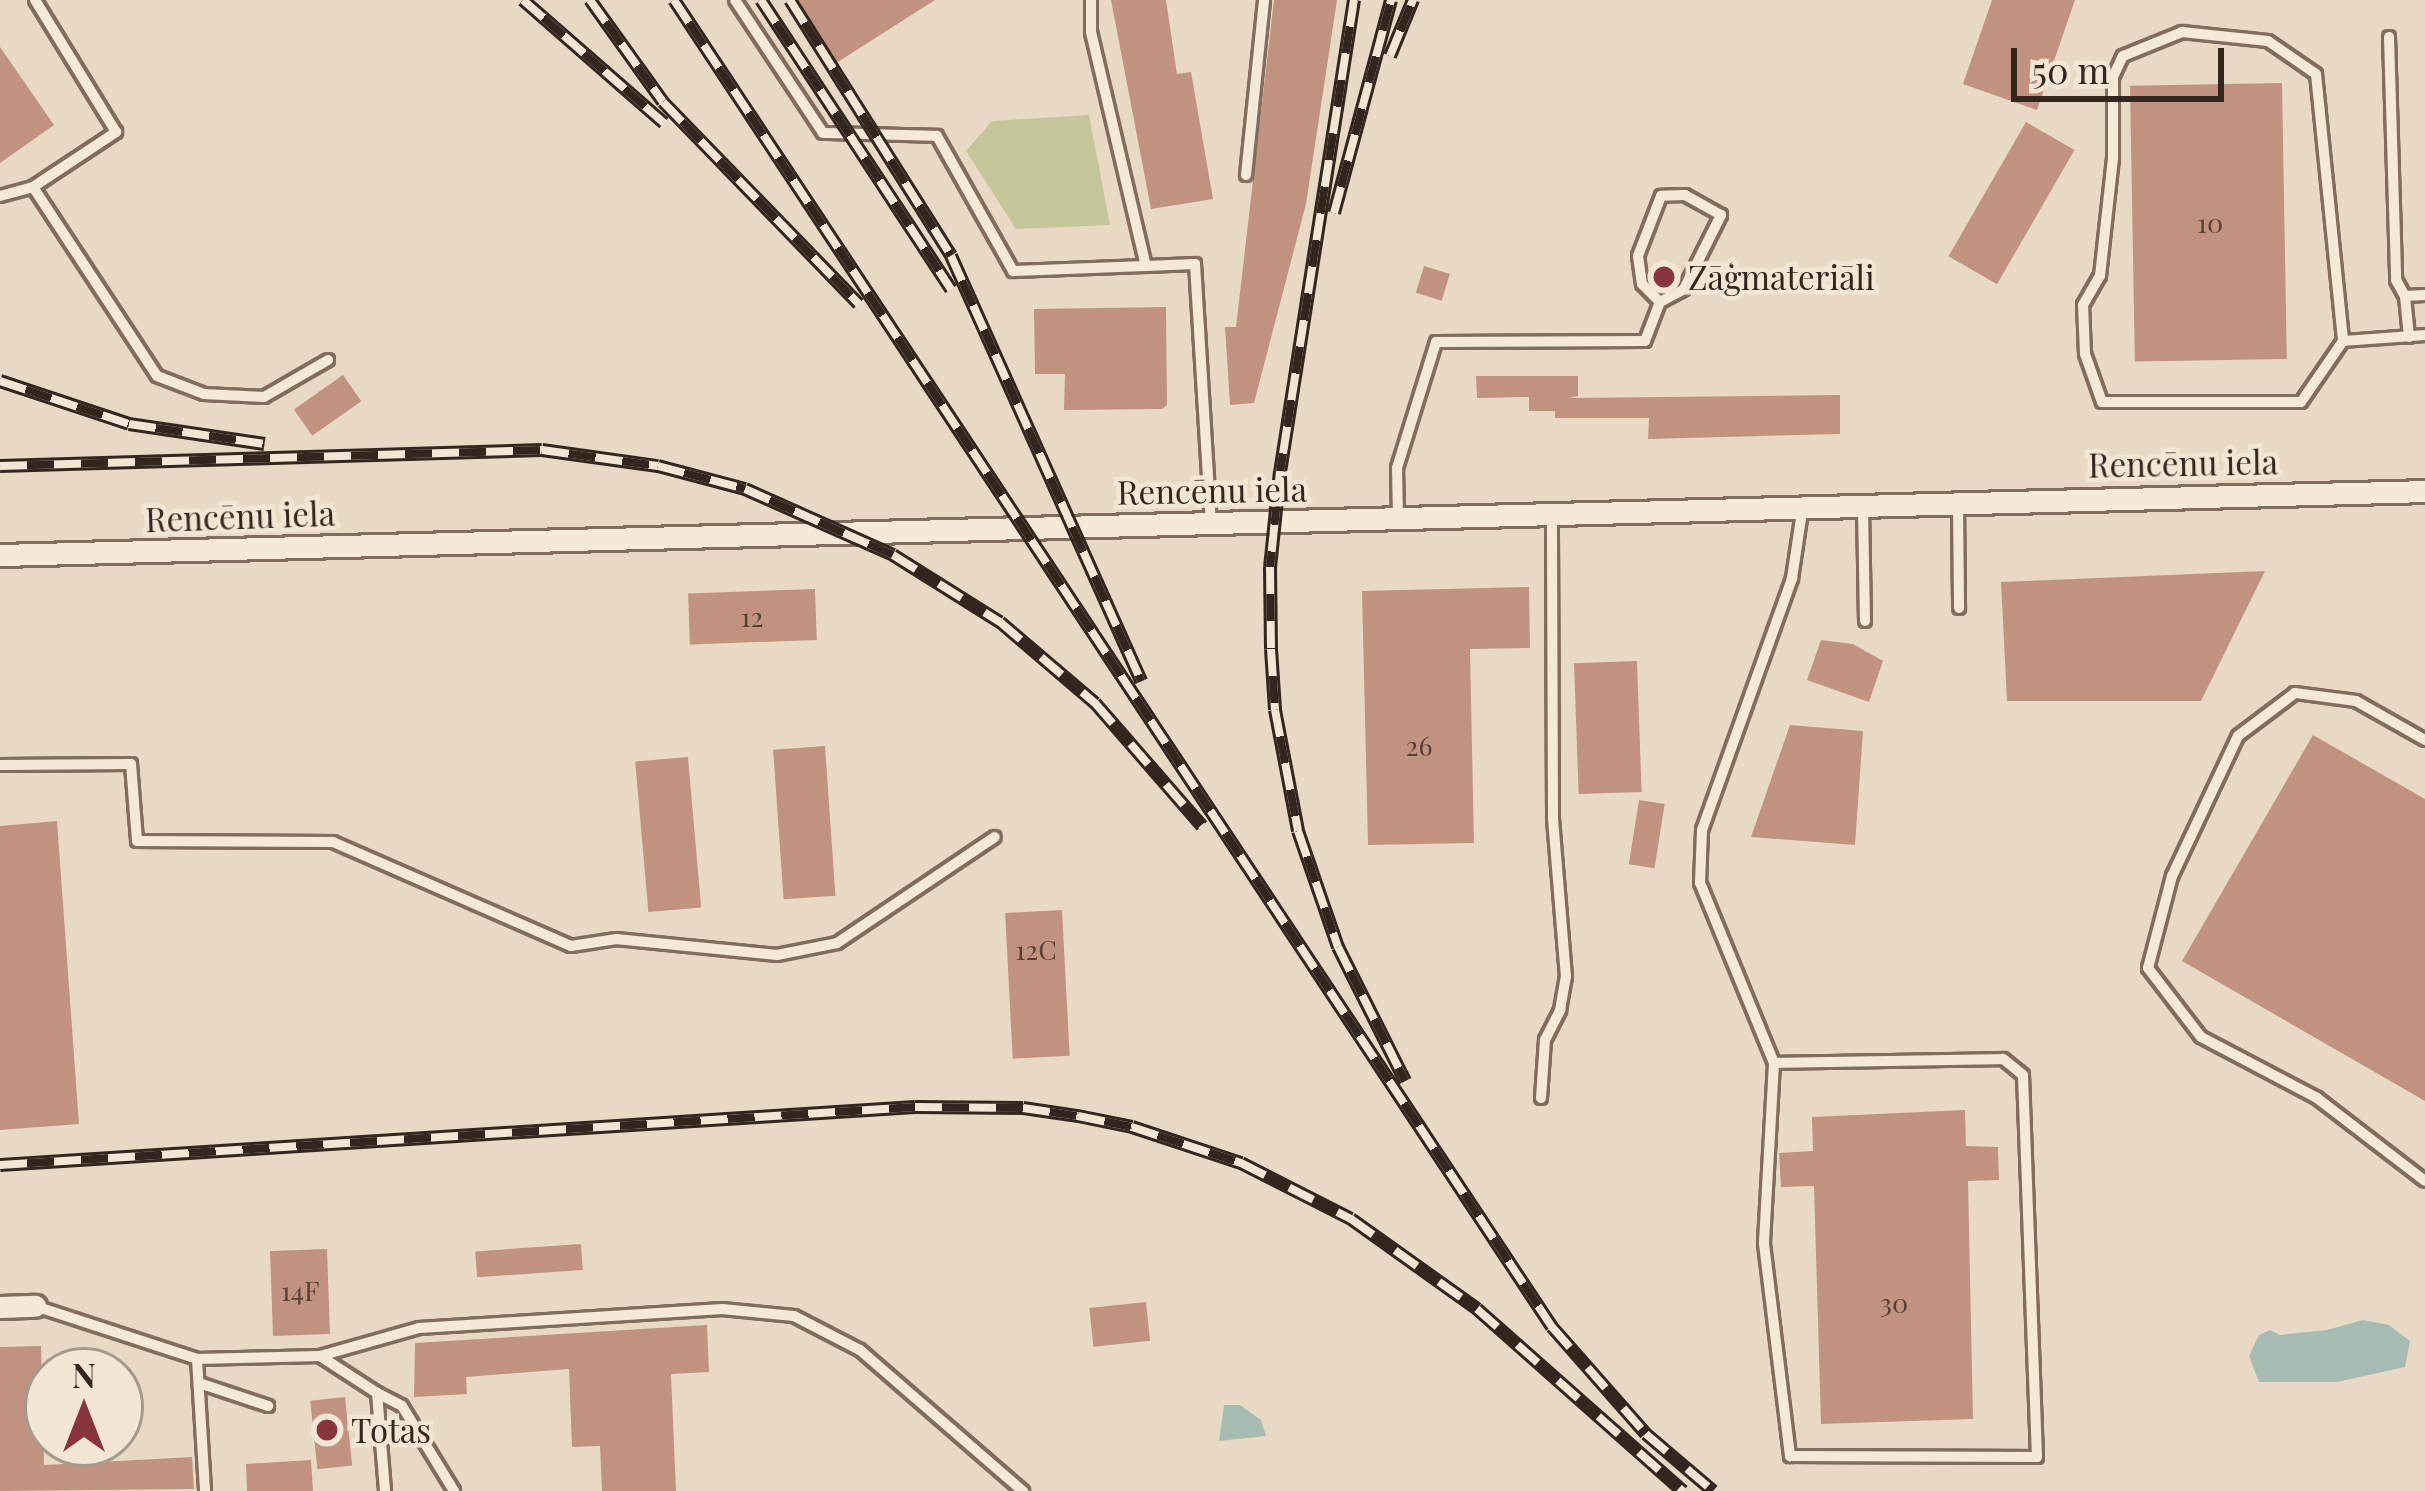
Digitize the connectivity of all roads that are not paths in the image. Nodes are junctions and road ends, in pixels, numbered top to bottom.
1 (35, 0) edge
2 (735, 0) edge
3 (1091, 0) edge
4 (1264, 0) edge
5 (2390, 37) dead end
6 (1246, 176) dead end
7 (33, 187) junction
8 (0, 196) edge
9 (1146, 266) junction
10 (2404, 296) junction
11 (2425, 296) edge
12 (1660, 302) junction
13 (2425, 335) edge
14 (2408, 337) junction
15 (2343, 341) junction
16 (328, 360) dead end
17 (2425, 491) edge
18 (1958, 501) junction
19 (1863, 504) junction
20 (1803, 505) junction
21 (1552, 514) junction
22 (1398, 518) junction
23 (1211, 523) junction
24 (0, 555) edge
25 (1959, 608) dead end
26 (1865, 621) dead end
27 (2425, 740) edge
28 (0, 765) edge
29 (995, 838) dead end
30 (1774, 1063) junction
31 (1541, 1098) dead end
32 (2425, 1181) edge
33 (35, 1306) joint
34 (0, 1307) edge
35 (320, 1356) junction
36 (197, 1359) junction
37 (199, 1383) junction
38 (377, 1393) junction
39 (268, 1406) dead end
40 (205, 1491) edge
41 (385, 1491) edge
42 (454, 1491) edge
43 (1023, 1491) edge

1 - 7 lane
2 - 9 lane
3 - 9 lane
4 - 6 lane
5 - 10 lane
7 - 8 lane
7 - 16 lane
9 - 23 lane
10 - 11 lane
10 - 14 lane
12 - 12 lane
12 - 22 lane
13 - 14 lane
14 - 15 lane
15 - 15 lane
17 - 18 street, Rencēnu iela
18 - 19 street, Rencēnu iela
18 - 25 lane
19 - 20 street, Rencēnu iela
19 - 26 lane
20 - 21 street, Rencēnu iela
20 - 30 lane
21 - 22 street, Rencēnu iela
21 - 31 lane
22 - 23 street, Rencēnu iela
23 - 24 street, Rencēnu iela
27 - 32 lane
28 - 29 lane
30 - 30 lane
33 - 34 street
33 - 36 lane
35 - 36 lane
35 - 38 lane
35 - 43 lane
36 - 37 lane
37 - 39 lane
37 - 40 lane
38 - 41 lane
38 - 42 lane

